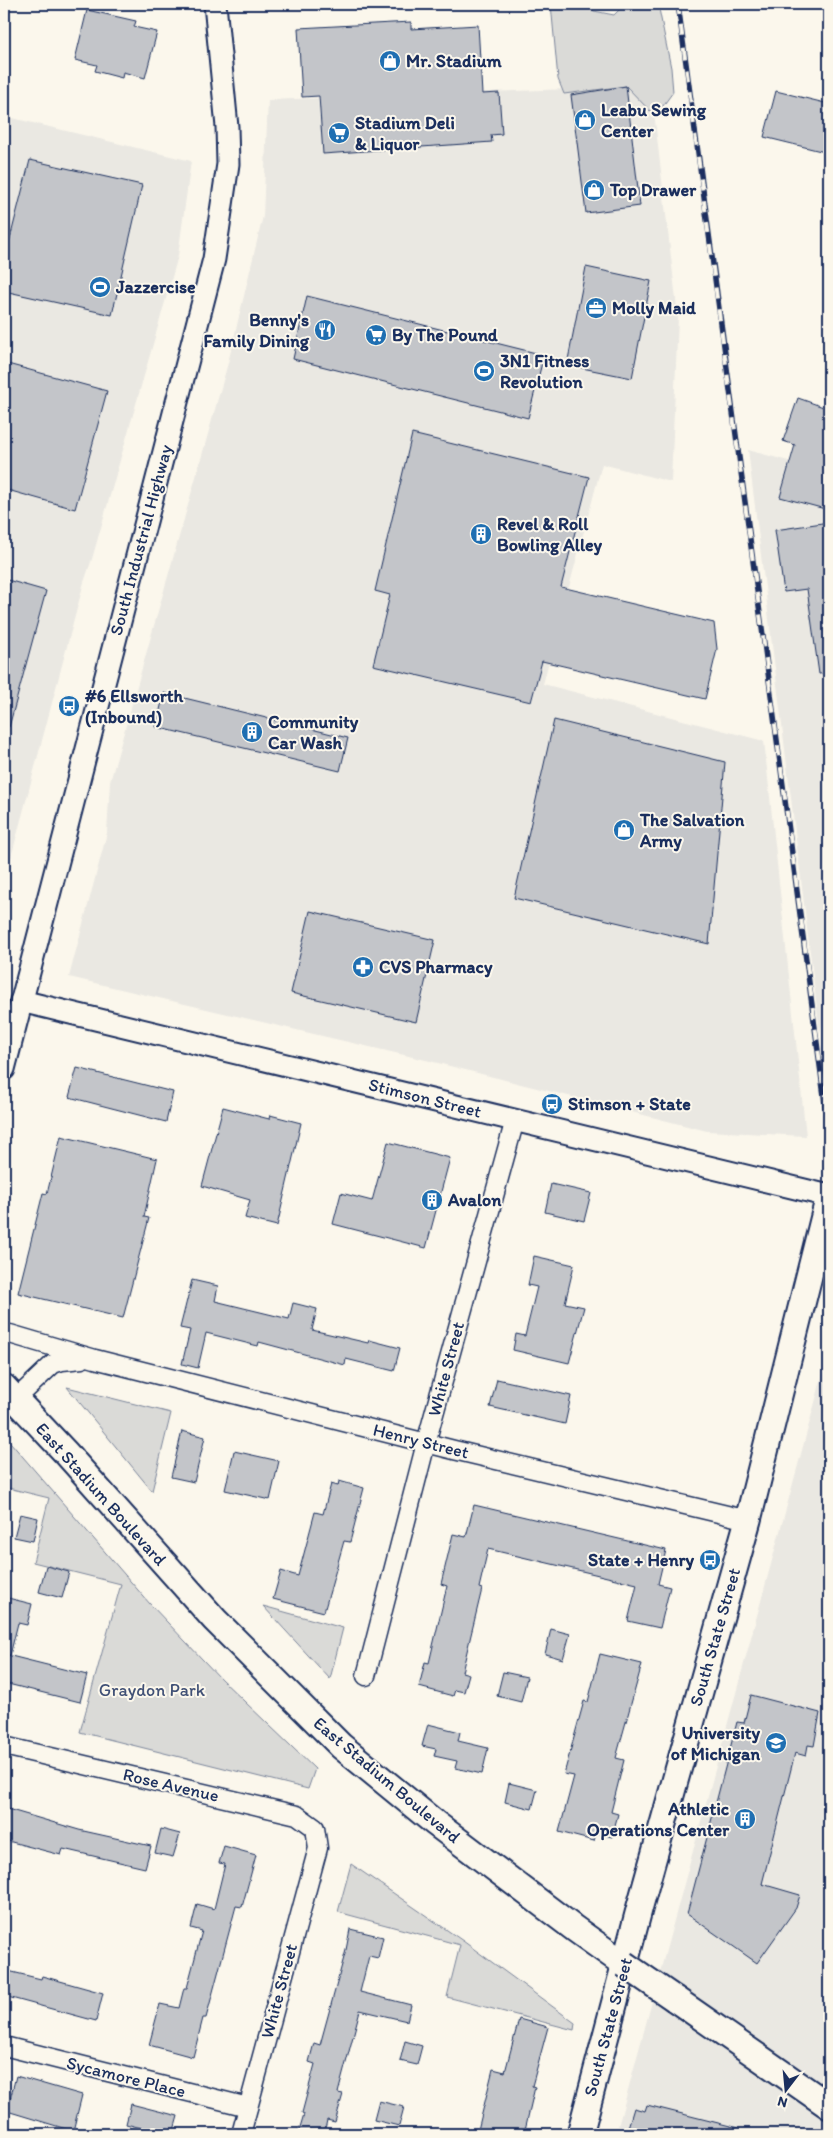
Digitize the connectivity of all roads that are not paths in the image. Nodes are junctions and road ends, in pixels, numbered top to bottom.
1 (215, 4) edge
2 (20, 1001) junction
3 (4, 1069) edge
4 (515, 1120) junction
5 (829, 1196) edge
6 (4, 1334) edge
7 (95, 1359) junction
8 (10, 1393) edge
9 (426, 1442) junction
10 (748, 1520) junction
11 (366, 1676) dead end
12 (4, 1746) edge
13 (318, 1848) joint
14 (4, 2046) edge
15 (829, 2106) edge
16 (248, 2107) junction
17 (241, 2134) edge
18 (580, 2134) edge

1 - 2 street, South Industrial Highway
2 - 3 street, South Industrial Highway
2 - 4 street, Stimson Street
4 - 5 street, Stimson Street
4 - 9 street, White Street
5 - 10 main road, South State Street
6 - 7 street, Henry Street
7 - 8 street, Henry Street
7 - 9 street, Henry Street
8 - 15 main road, East Stadium Boulevard, bridge
9 - 10 street, Henry Street
9 - 11 street, White Street
10 - 18 main road, South State Street
12 - 13 street, Rose Avenue
13 - 16 street, White Street
14 - 16 street, Sycamore Place
16 - 17 street, White Street

